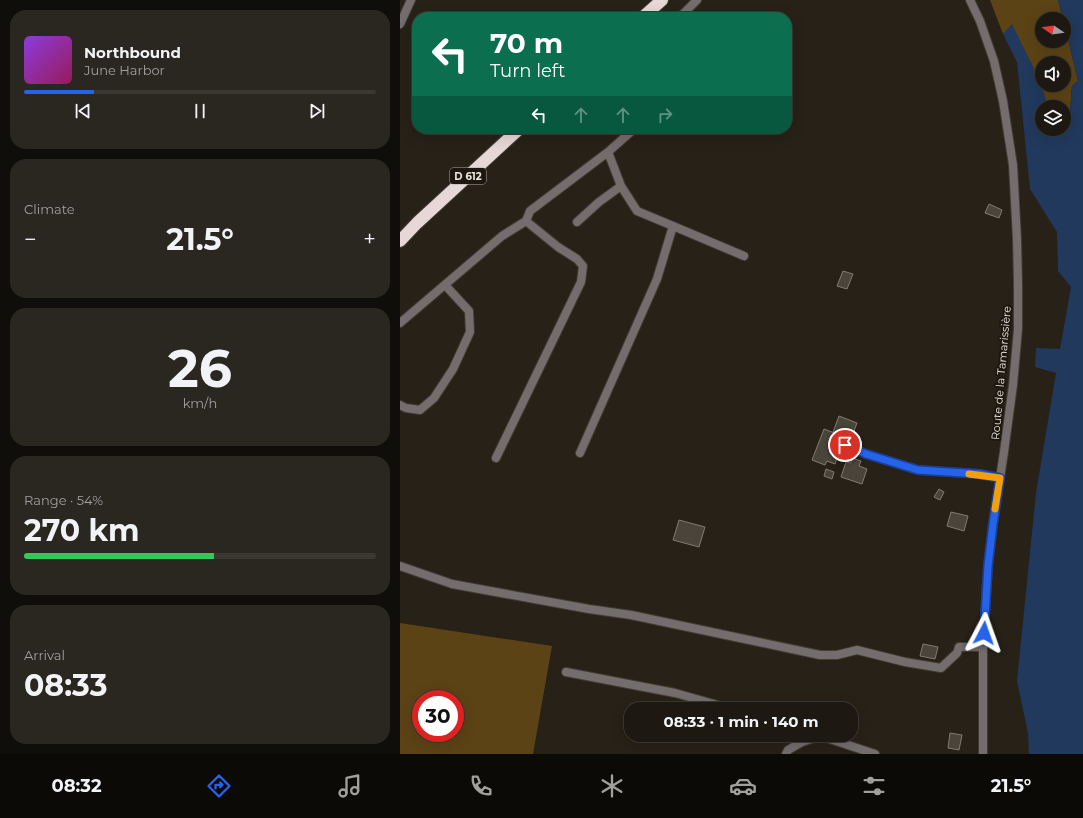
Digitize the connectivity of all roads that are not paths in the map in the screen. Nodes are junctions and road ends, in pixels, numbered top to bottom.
1 (412, 0) edge
2 (662, 0) edge
3 (697, 0) edge
4 (970, 0) edge
5 (649, 12) edge
6 (685, 12) edge
7 (400, 24) edge
8 (514, 134) edge
9 (628, 134) edge
10 (608, 152) junction
11 (621, 186) junction
12 (526, 221) junction
13 (577, 222) dead end
14 (417, 223) junction
15 (673, 226) junction
16 (400, 235) edge
17 (400, 240) edge
18 (744, 256) dead end
19 (445, 285) junction
20 (400, 323) edge
21 (400, 405) edge
22 (845, 445) dead end
23 (580, 453) dead end
24 (496, 458) dead end
25 (1000, 478) junction
26 (400, 566) edge
27 (983, 647) junction
28 (566, 672) dead end
29 (707, 702) edge
30 (804, 742) edge
31 (840, 742) edge
32 (866, 751) junction
33 (786, 754) edge
34 (857, 754) edge
35 (875, 754) edge
36 (983, 754) edge

1 - 7 street
2 - 5 highway
3 - 6 street
4 - 25 street, Route de la Tamarissière
8 - 14 highway, D 612
9 - 10 street
10 - 11 street
10 - 12 street
11 - 13 street
11 - 15 street
12 - 19 street
12 - 24 street
14 - 16 highway, D 612
14 - 17 highway, D 612
15 - 18 street
15 - 23 street
19 - 20 street
19 - 21 street
22 - 25 street
25 - 27 street, Route de la Tamarissière
26 - 27 street
27 - 36 street, Route de la Tamarissière
28 - 29 street
30 - 33 street
31 - 32 street
32 - 34 street
32 - 35 street

